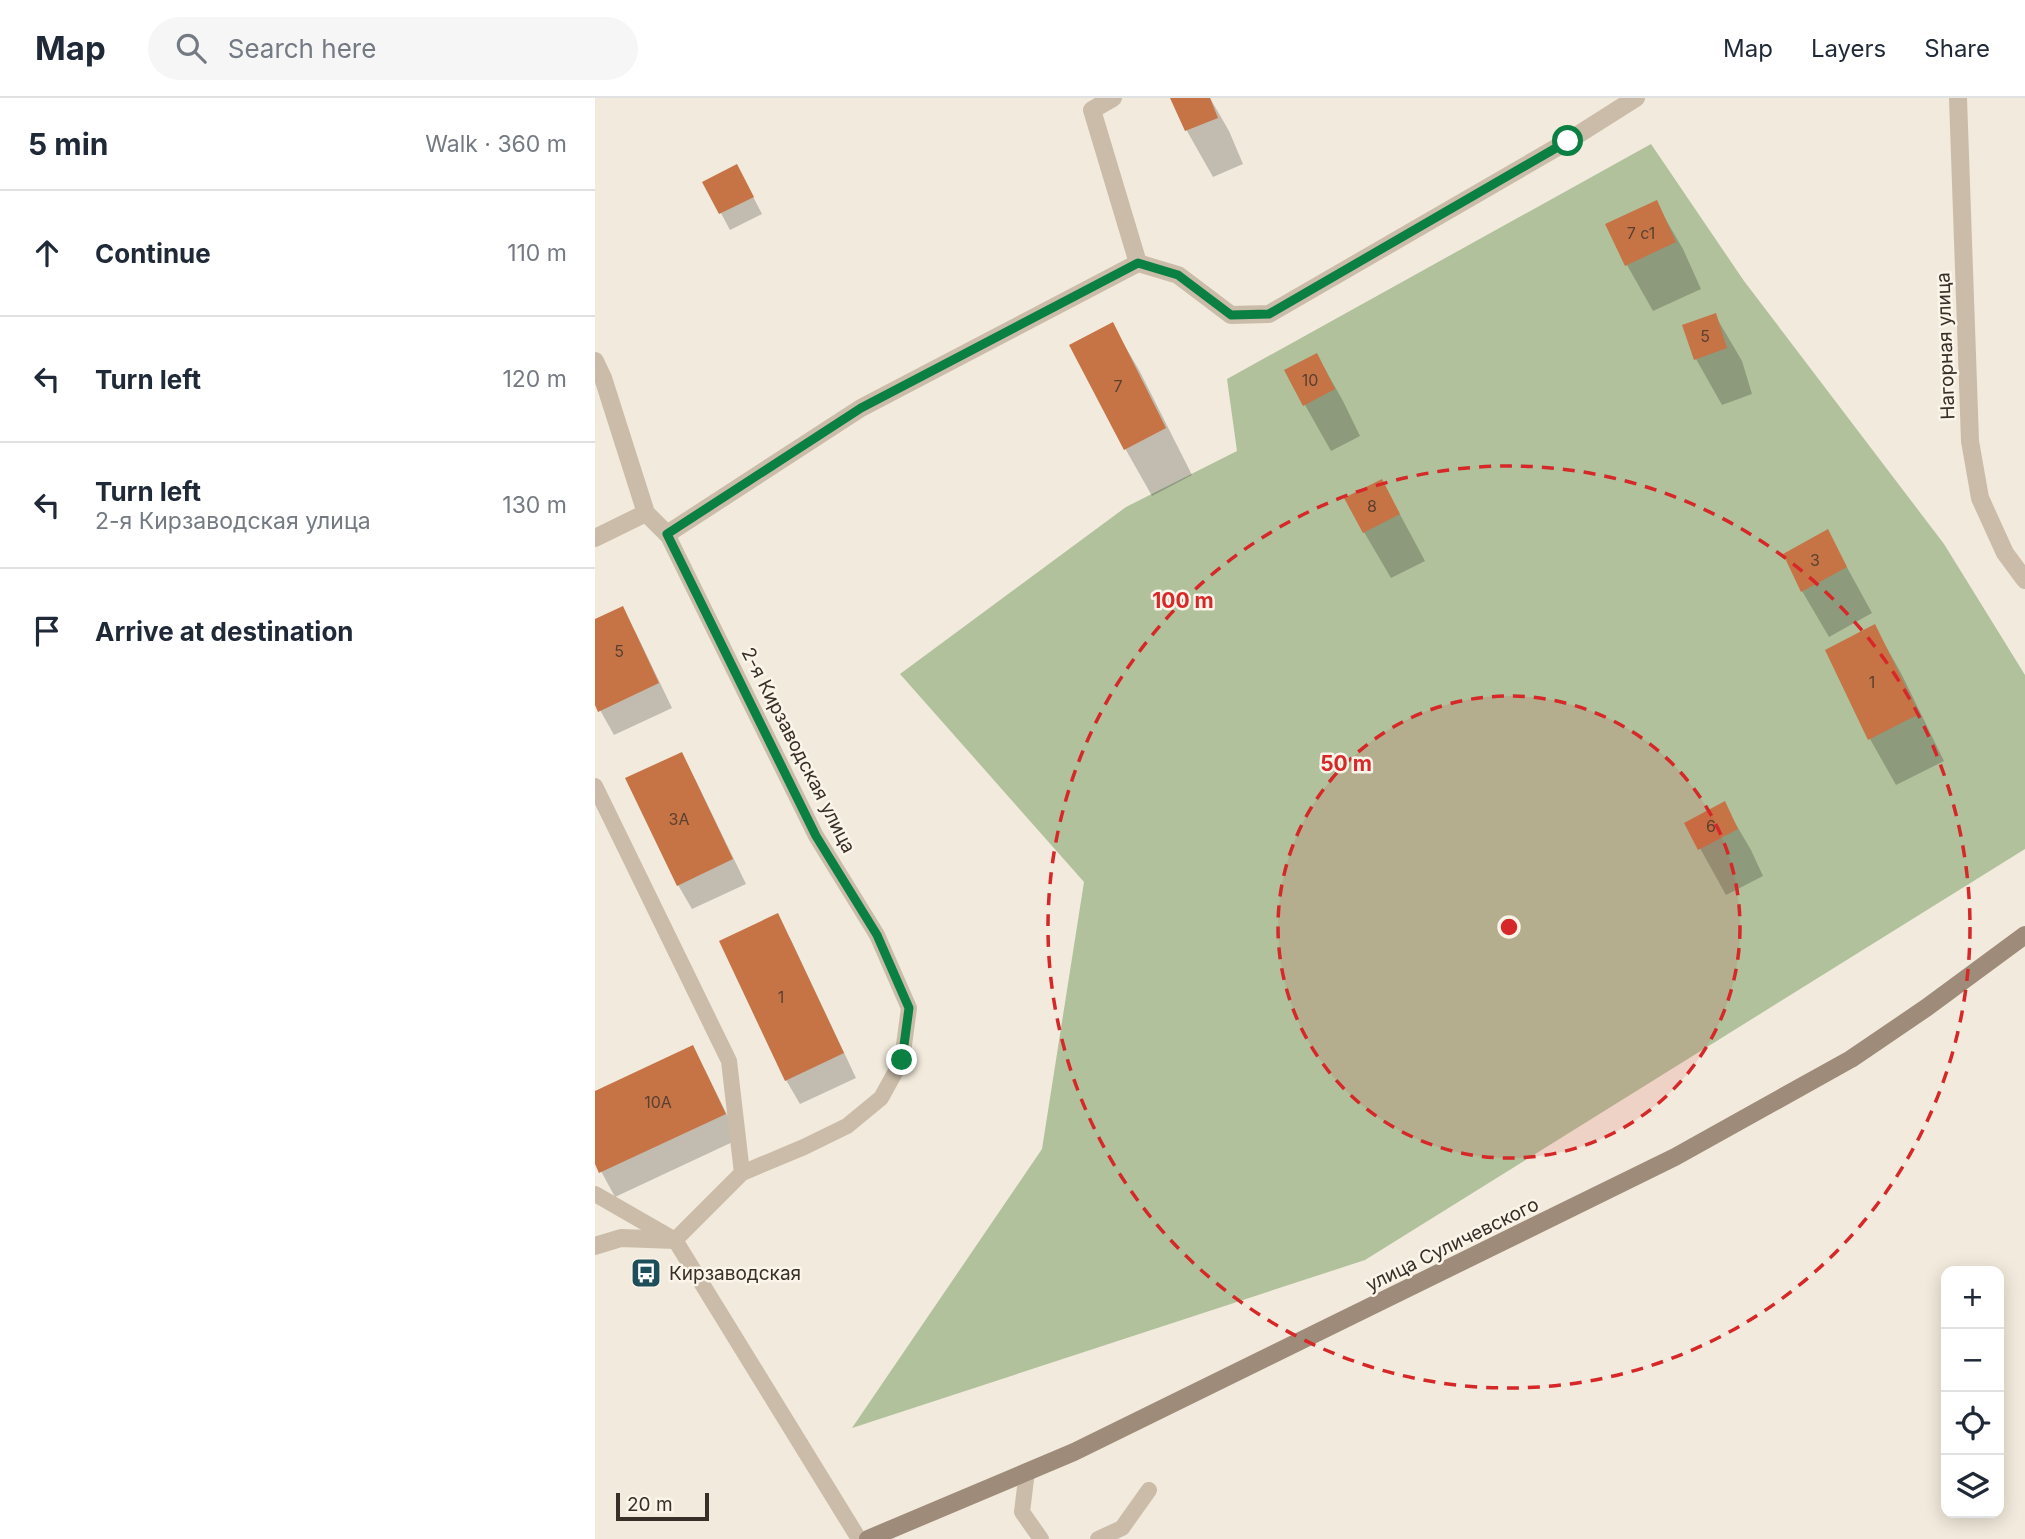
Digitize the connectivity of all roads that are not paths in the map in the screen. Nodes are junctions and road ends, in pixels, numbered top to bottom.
1 (1113, 98) edge
2 (1636, 98) edge
3 (1958, 98) edge
4 (1089, 104) edge
5 (1138, 263) junction
6 (595, 361) edge
7 (646, 513) junction
8 (667, 534) junction
9 (595, 538) edge
10 (2025, 551) edge
11 (2005, 553) junction
12 (2025, 580) edge
13 (595, 786) edge
14 (2025, 935) edge
15 (742, 1173) junction
16 (595, 1194) edge
17 (675, 1240) junction
18 (595, 1246) edge
19 (1027, 1471) junction
20 (1149, 1490) dead end
21 (859, 1539) edge
22 (868, 1539) edge
23 (1041, 1539) edge
24 (1098, 1539) edge

1 - 4 street
2 - 5 street
3 - 11 street, Нагорная улица
4 - 5 street
5 - 8 street
6 - 7 street
7 - 8 street
7 - 9 street
8 - 15 lane, 2-я Кирзаводская улица
10 - 11 street
11 - 12 street, Нагорная улица
13 - 15 lane
14 - 19 street, улица Суличевского
15 - 17 lane, 2-я Кирзаводская улица
16 - 17 lane
17 - 18 street
17 - 21 lane
19 - 22 street, улица Суличевского
19 - 23 lane
20 - 24 lane

